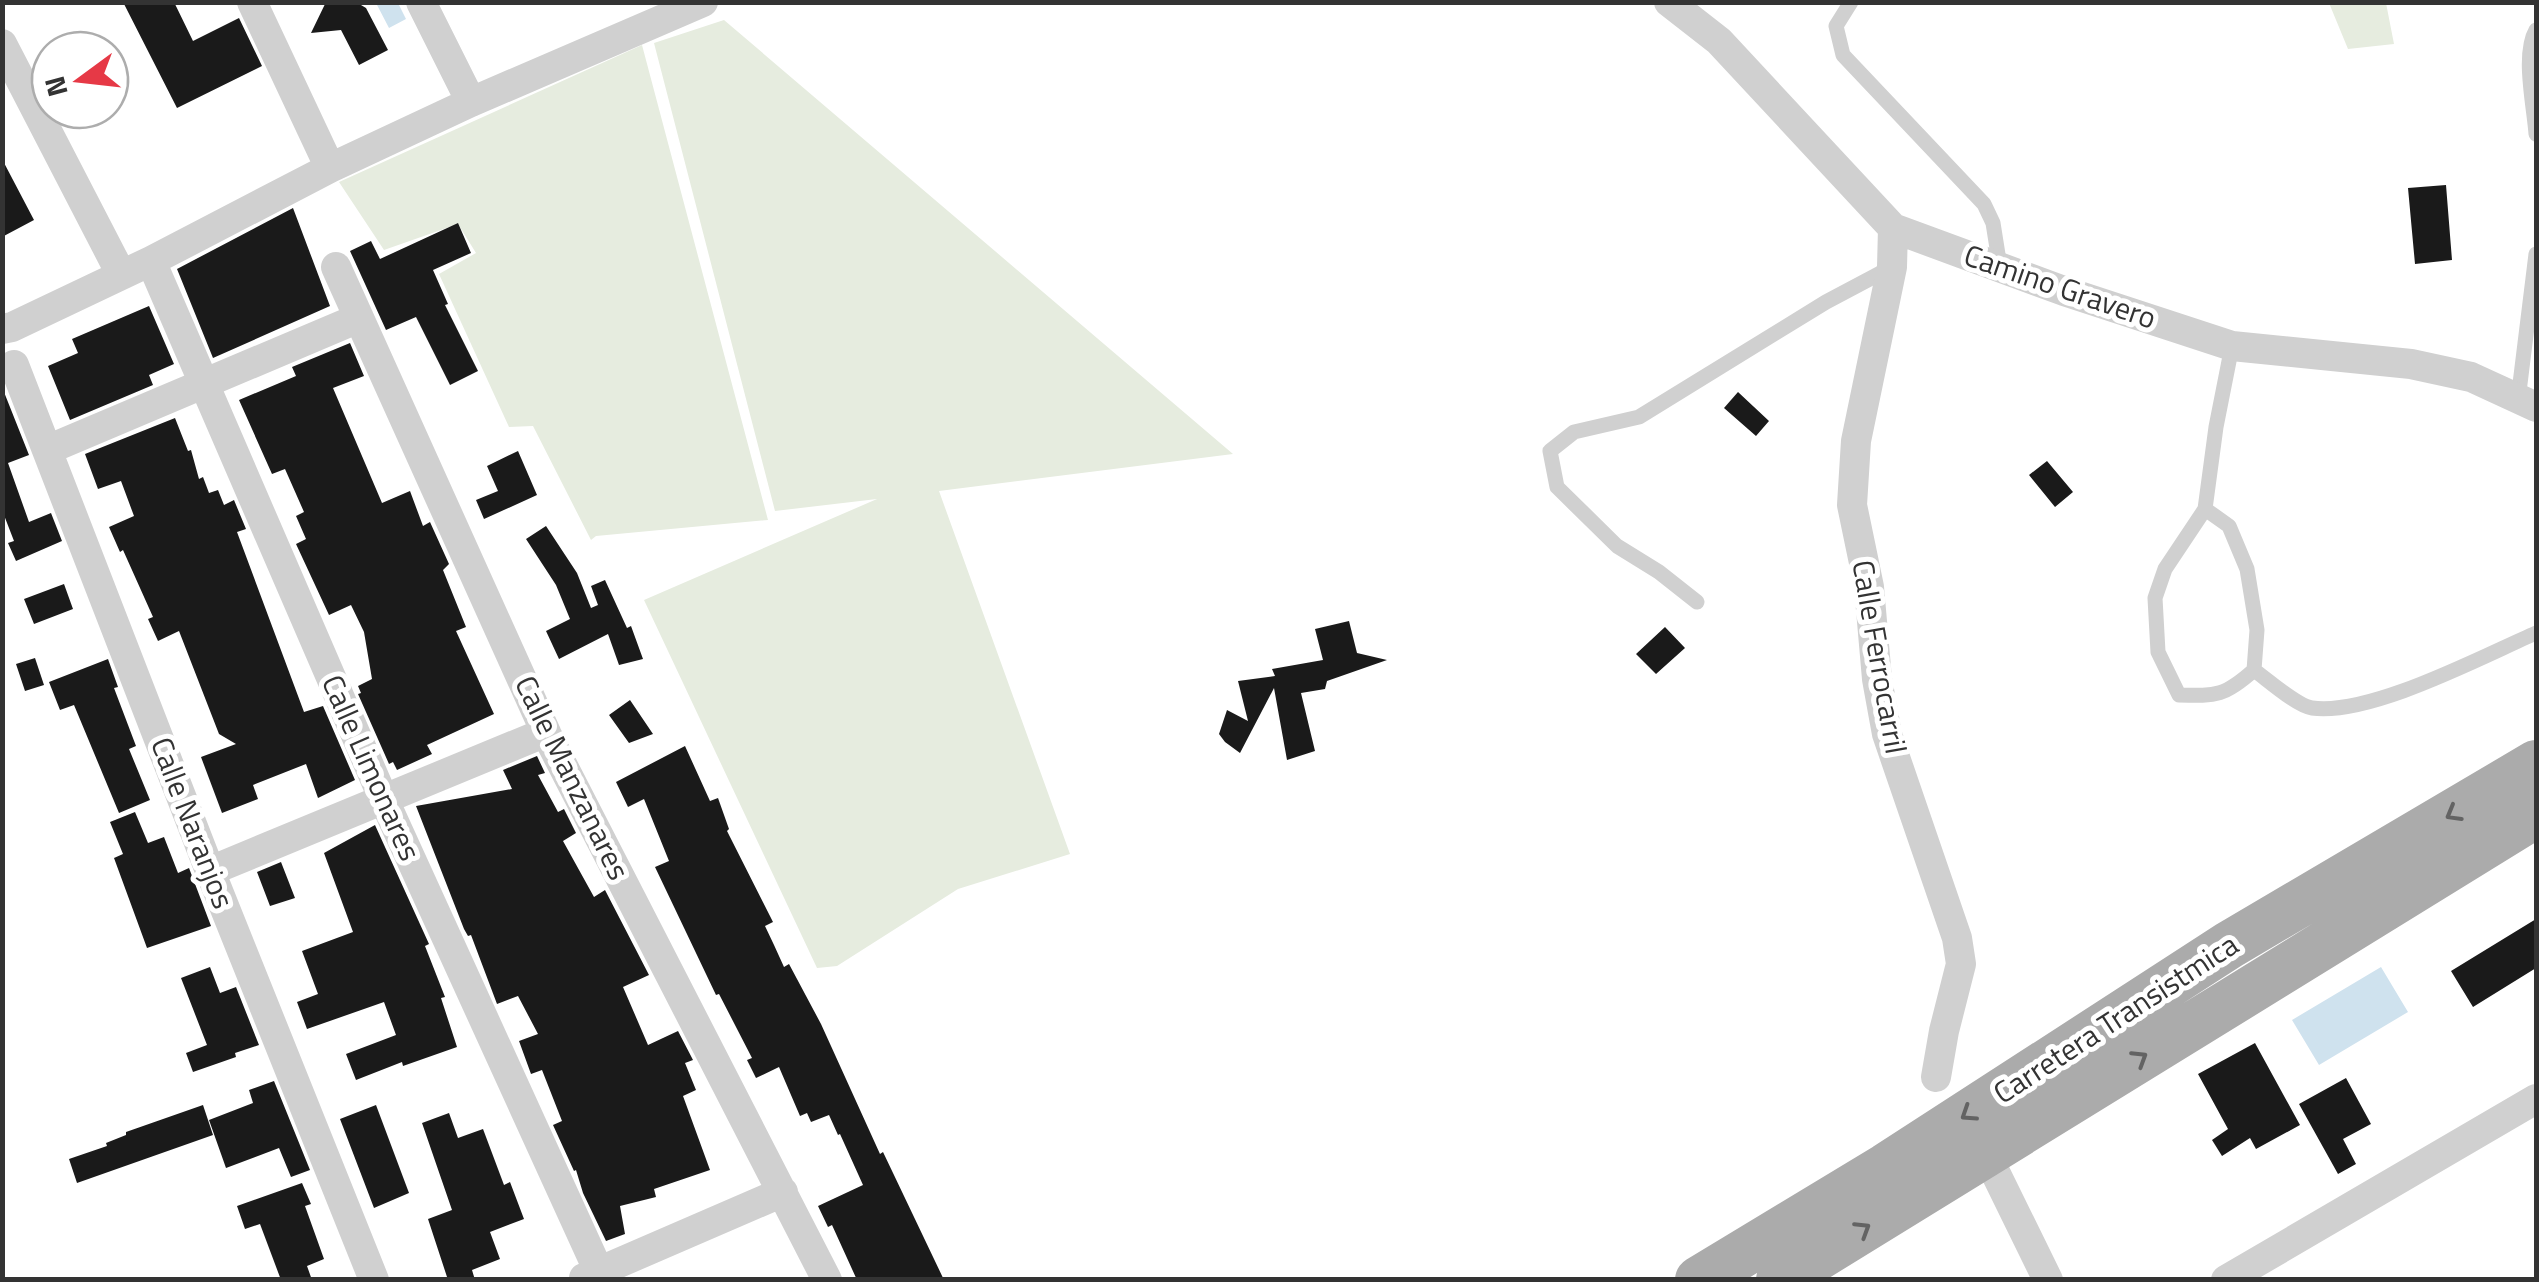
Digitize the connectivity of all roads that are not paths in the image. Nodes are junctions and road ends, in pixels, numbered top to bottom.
1 (252, 2) edge
2 (421, 2) edge
3 (703, 2) edge
4 (1669, 2) edge
5 (1851, 2) edge
6 (2536, 30) edge
7 (2, 44) edge
8 (472, 102) junction
9 (2536, 134) edge
10 (330, 168) junction
11 (1893, 228) junction
12 (2536, 254) edge
13 (151, 261) junction
14 (1892, 267) junction
15 (2000, 267) junction
16 (336, 268) dead end
17 (121, 274) junction
18 (359, 318) junction
19 (2, 329) edge
20 (2232, 346) junction
21 (14, 365) dead end
22 (202, 383) junction
23 (2527, 403) edge
24 (47, 450) junction
25 (2205, 509) junction
26 (1697, 602) dead end
27 (2536, 633) edge
28 (2254, 670) junction
29 (548, 734) junction
30 (2536, 764) edge
31 (384, 800) junction
32 (2536, 814) edge
33 (210, 871) junction
34 (1936, 1078) dead end
35 (2536, 1098) edge
36 (1996, 1174) dead end
37 (783, 1192) junction
38 (589, 1276) edge
39 (374, 1280) edge
40 (827, 1280) edge
41 (1699, 1280) edge
42 (1780, 1280) edge
43 (2048, 1280) edge
44 (2226, 1280) edge

1 - 10 street
2 - 8 street
3 - 8 street
4 - 11 street, Camino Gravero
5 - 15 lane
6 - 9 lane
7 - 17 street
8 - 10 street
10 - 13 street
11 - 14 street, Calle Ferrocarril
11 - 15 street, Camino Gravero
12 - 23 lane
13 - 17 street
13 - 22 street, Calle Limonares
14 - 26 lane
14 - 34 street, Calle Ferrocarril
15 - 20 street, Camino Gravero
16 - 18 street, Calle Manzanares
17 - 19 street
18 - 22 street
18 - 29 street, Calle Manzanares
20 - 23 street, Camino Gravero
20 - 25 lane
21 - 24 street, Calle Naranjos
22 - 24 street
22 - 31 street, Calle Limonares
24 - 33 street, Calle Naranjos
25 - 28 lane
25 - 28 lane
27 - 28 lane
29 - 31 street
29 - 37 street, Calle Manzanares
30 -> 41 main road, Carretera Transistmica
31 - 33 street
31 - 38 street, Calle Limonares
42 -> 32 main road, Carretera Transistmica
33 - 39 street, Calle Naranjos
35 - 44 street
36 - 43 street
37 - 38 street
37 - 40 street, Calle Manzanares

